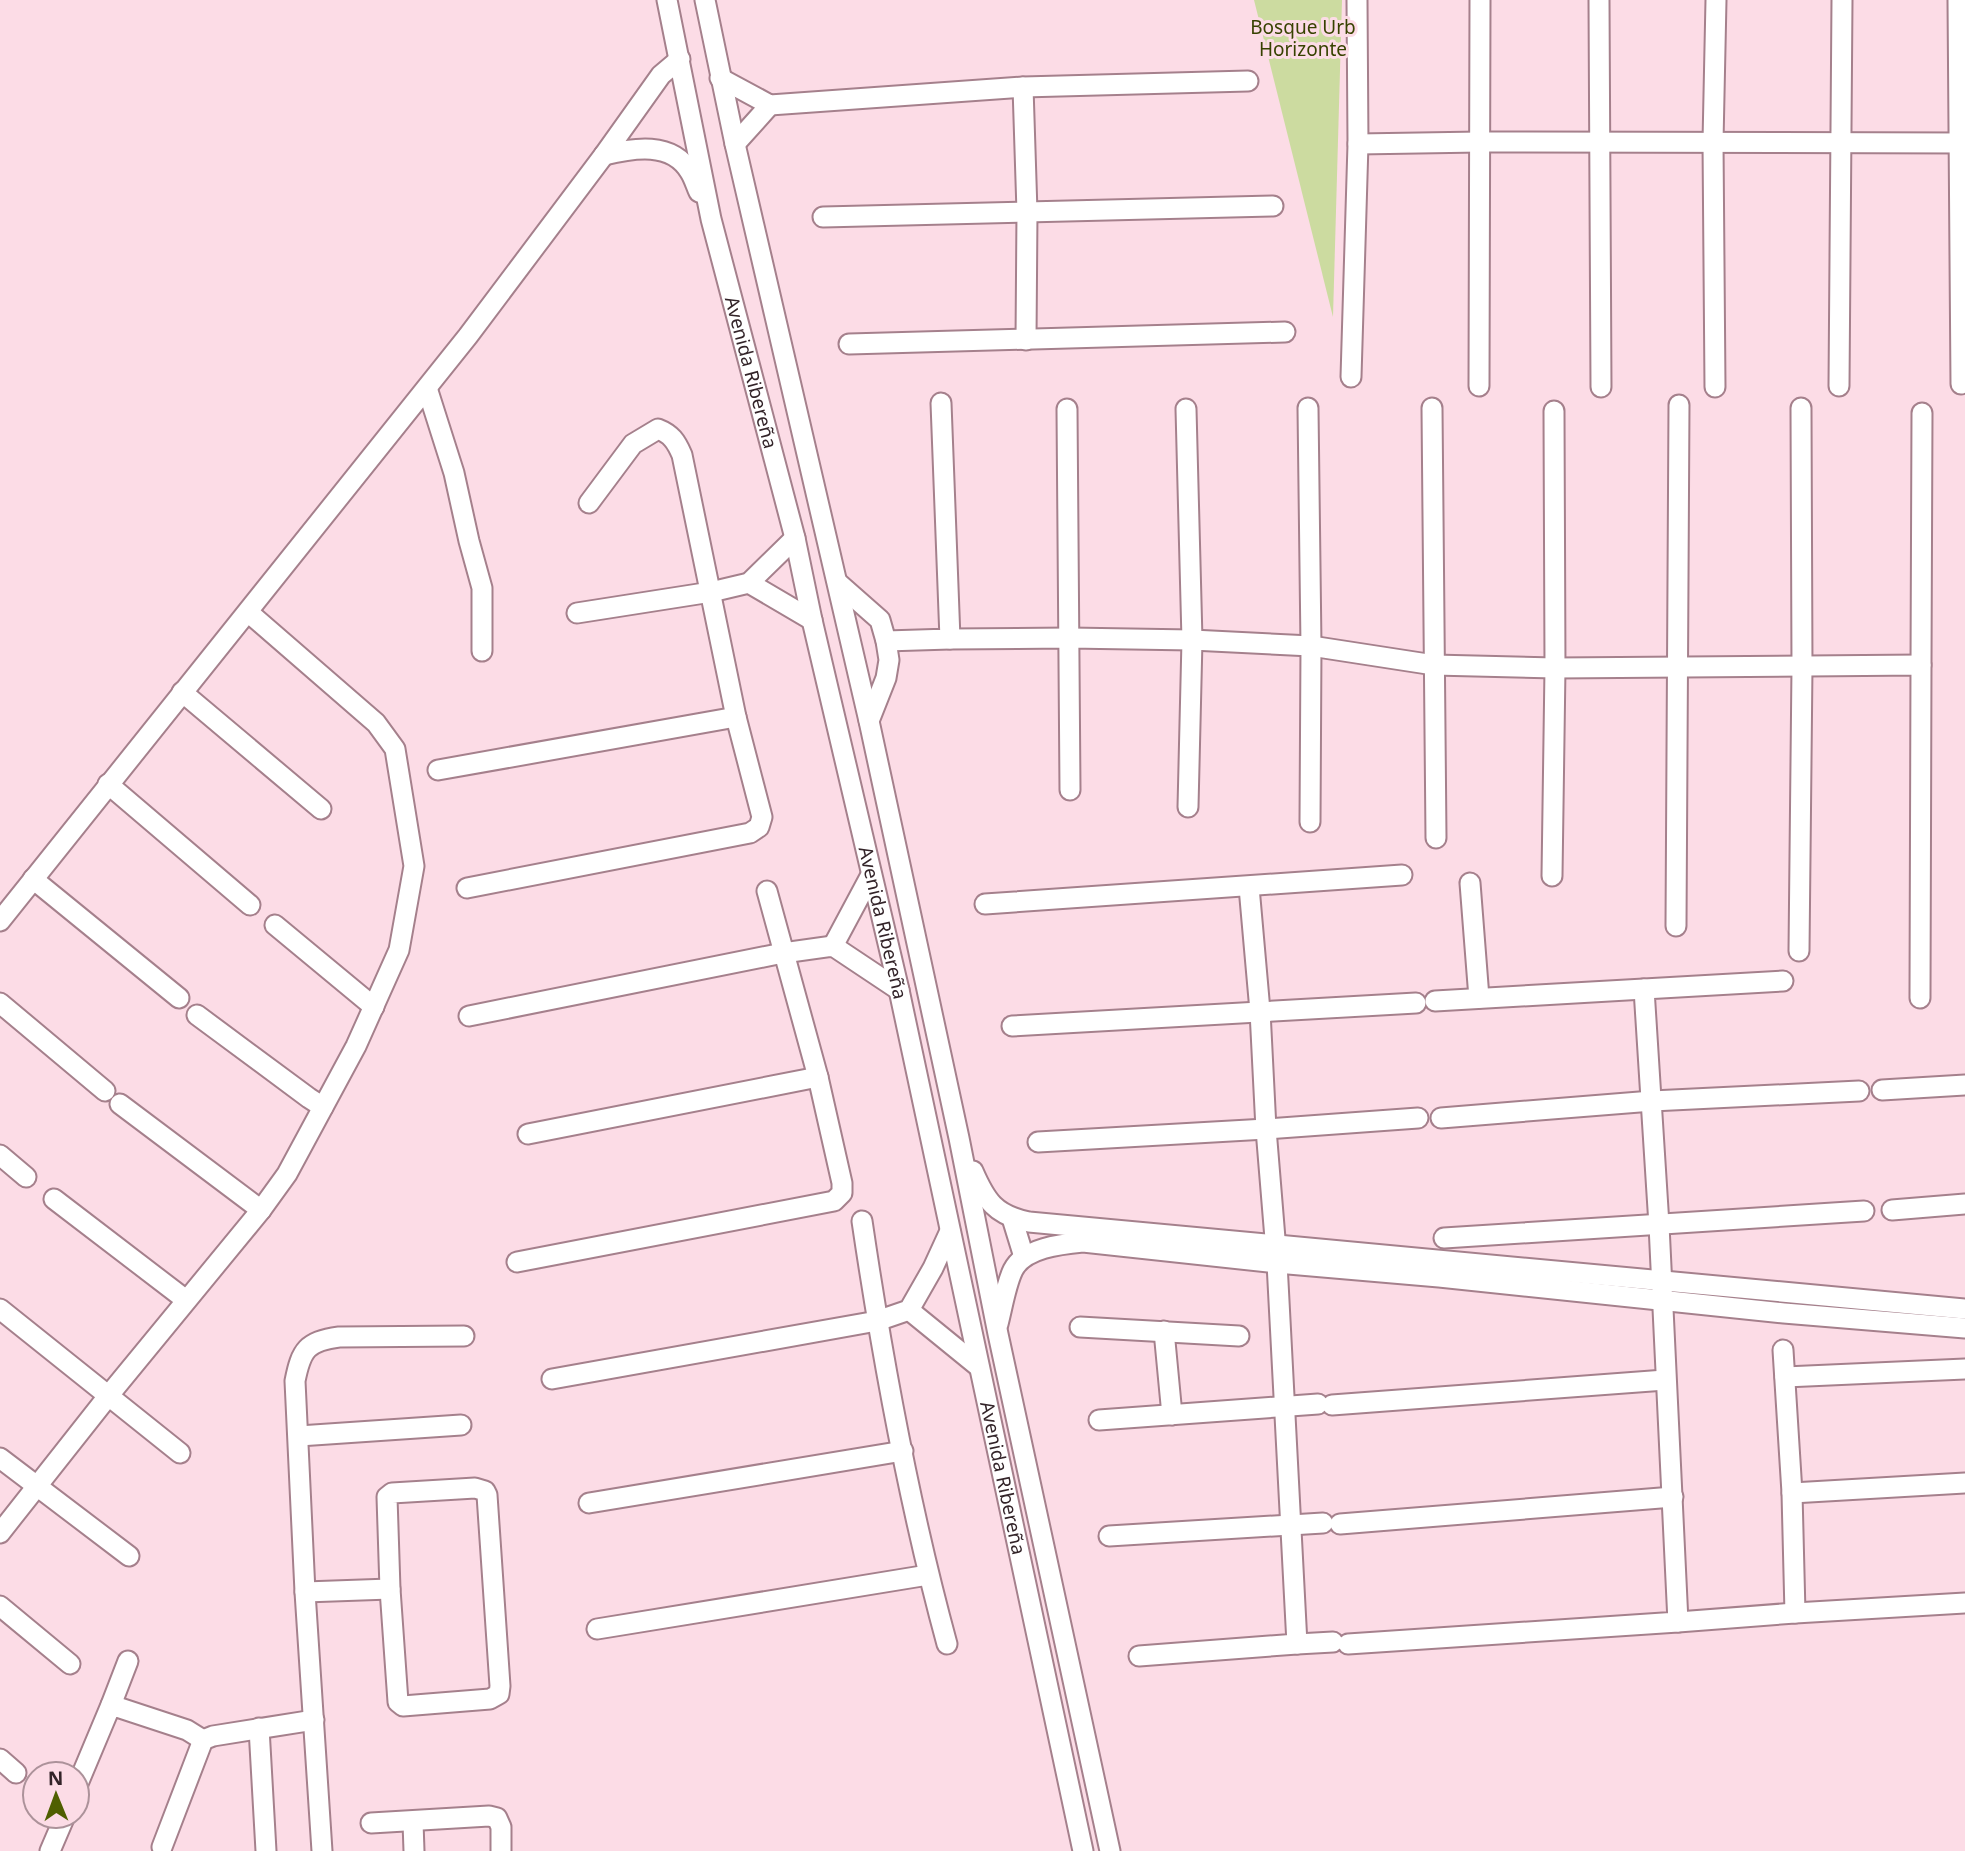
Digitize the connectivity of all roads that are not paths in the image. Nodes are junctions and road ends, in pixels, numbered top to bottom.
1 (667, 0) edge
2 (705, 0) edge
3 (1357, 0) edge
4 (1480, 0) edge
5 (1599, 0) edge
6 (1716, 0) edge
7 (1842, 0) edge
8 (1958, 0) edge
9 (680, 59) junction
10 (720, 78) junction
11 (1248, 81) dead end
12 (1023, 87) junction
13 (769, 105) junction
14 (1480, 142) junction
15 (1601, 142) junction
16 (1713, 142) junction
17 (1839, 142) junction
18 (1962, 143) edge
19 (734, 144) junction
20 (1358, 144) junction
21 (604, 155) junction
22 (1273, 206) dead end
23 (1027, 212) junction
24 (823, 217) dead end
25 (711, 219) junction
26 (1286, 332) dead end
27 (1026, 340) junction
28 (849, 344) dead end
29 (1350, 377) dead end
30 (1961, 384) dead end
31 (1479, 386) dead end
32 (1839, 386) dead end
33 (426, 387) junction
34 (1601, 387) dead end
35 (1715, 387) dead end
36 (941, 403) dead end
37 (1679, 405) dead end
38 (1308, 408) dead end
39 (1432, 408) dead end
40 (1801, 408) dead end
41 (1068, 409) dead end
42 (1186, 409) dead end
43 (1554, 411) dead end
44 (1923, 413) dead end
45 (589, 503) dead end
46 (795, 538) junction
47 (749, 583) junction
48 (838, 583) junction
49 (711, 592) junction
50 (248, 612) junction
51 (577, 613) dead end
52 (812, 620) junction
53 (1070, 638) junction
54 (950, 639) junction
55 (886, 640) junction
56 (1192, 640) junction
57 (1311, 646) junction
58 (482, 651) dead end
59 (1921, 665) junction
60 (1434, 666) junction
61 (1679, 666) junction
62 (1802, 667) junction
63 (1555, 668) junction
64 (182, 692) junction
65 (736, 717) junction
66 (869, 721) junction
67 (438, 770) dead end
68 (108, 784) junction
69 (1070, 790) dead end
70 (1188, 807) dead end
71 (321, 809) dead end
72 (1310, 822) dead end
73 (1436, 838) dead end
74 (871, 875) junction
75 (1402, 875) dead end
76 (1552, 876) dead end
77 (33, 879) junction
78 (1470, 883) dead end
79 (1249, 887) junction
80 (467, 888) dead end
81 (767, 891) dead end
82 (985, 904) dead end
83 (250, 905) dead end
84 (0, 921) edge
85 (275, 925) dead end
86 (1676, 926) dead end
87 (833, 946) junction
88 (1799, 951) dead end
89 (783, 953) junction
90 (1783, 981) dead end
91 (899, 989) junction
92 (1644, 989) junction
93 (179, 998) dead end
94 (1479, 998) junction
95 (1920, 998) dead end
96 (0, 1003) edge
97 (374, 1007) junction
98 (1260, 1011) junction
99 (197, 1015) dead end
100 (469, 1016) dead end
101 (1012, 1026) dead end
102 (818, 1077) junction
103 (1965, 1085) edge
104 (1882, 1090) dead end
105 (1859, 1091) dead end
106 (1652, 1101) junction
107 (323, 1107) junction
108 (1419, 1118) dead end
109 (1441, 1118) dead end
110 (1266, 1129) junction
111 (528, 1134) dead end
112 (959, 1138) junction
113 (1038, 1142) dead end
114 (0, 1155) edge
115 (26, 1177) dead end
116 (54, 1199) dead end
117 (1965, 1204) edge
118 (261, 1210) junction
119 (1892, 1210) dead end
120 (1864, 1212) dead end
121 (1012, 1218) junction
122 (862, 1221) dead end
123 (1659, 1225) junction
124 (950, 1231) junction
125 (1444, 1238) dead end
126 (1276, 1254) junction
127 (1024, 1257) junction
128 (517, 1262) dead end
129 (1661, 1291) junction
130 (186, 1300) junction
131 (0, 1309) edge
132 (1965, 1309) edge
133 (909, 1310) junction
134 (877, 1321) junction
135 (1080, 1327) dead end
136 (1965, 1328) edge
137 (997, 1329) junction
138 (1164, 1331) junction
139 (464, 1336) dead end
140 (1239, 1336) dead end
141 (1783, 1350) dead end
142 (979, 1367) junction
143 (1965, 1369) edge
144 (1785, 1377) junction
145 (552, 1379) dead end
146 (1665, 1380) junction
147 (109, 1395) junction
148 (1284, 1406) junction
149 (1172, 1415) junction
150 (1099, 1420) dead end
151 (461, 1425) dead end
152 (299, 1436) junction
153 (903, 1451) junction
154 (180, 1453) dead end
155 (0, 1458) edge
156 (1965, 1483) edge
157 (37, 1486) junction
158 (1792, 1493) junction
159 (1673, 1497) junction
160 (589, 1503) dead end
161 (1291, 1525) junction
162 (0, 1533) edge
163 (1109, 1536) dead end
164 (128, 1556) dead end
165 (928, 1575) junction
166 (390, 1589) junction
167 (305, 1592) junction
168 (1965, 1603) edge
169 (0, 1606) edge
170 (1795, 1613) junction
171 (1678, 1622) junction
172 (597, 1629) dead end
173 (947, 1644) dead end
174 (1297, 1644) junction
175 (1139, 1656) dead end
176 (128, 1661) dead end
177 (70, 1664) dead end
178 (111, 1705) junction
179 (314, 1720) junction
180 (259, 1728) junction
181 (204, 1740) junction
182 (0, 1759) edge
183 (88, 1760) edge
184 (16, 1773) dead end
185 (413, 1822) junction
186 (370, 1823) dead end
187 (59, 1830) edge
188 (162, 1847) dead end
189 (50, 1851) edge
190 (266, 1851) edge
191 (322, 1851) edge
192 (414, 1851) edge
193 (501, 1851) edge
194 (1083, 1851) edge
195 (1110, 1851) edge

1 - 9 street, Avenida Ribereña
2 - 10 street, Avenida Ribereña
3 - 20 street
4 - 14 street
5 - 15 street
6 - 16 street
7 - 17 street
8 - 18 street
9 - 21 street
9 - 25 street, Avenida Ribereña
10 - 13 street
10 - 19 street, Avenida Ribereña
11 - 12 street
12 - 13 street
12 - 23 street
13 - 19 street
14 - 15 street
14 - 20 street
14 - 31 street
15 - 16 street
15 - 34 street
16 - 17 street
16 - 35 street
17 - 18 street
17 - 32 street
18 - 30 street
19 - 48 street, Avenida Ribereña
20 - 29 street
21 - 25 street
21 - 33 street
22 - 23 street
23 - 24 street
23 - 27 street
25 - 46 street, Avenida Ribereña
26 - 27 street
27 - 28 street
33 - 50 street
33 - 58 street
36 - 54 street
37 - 61 street
38 - 57 street
39 - 60 street
40 - 62 street
41 - 53 street
42 - 56 street
43 - 63 street
44 - 59 street
45 - 49 street
46 - 47 street
46 - 52 street, Avenida Ribereña
47 - 49 street
47 - 52 street
48 - 55 street
48 - 66 street, Avenida Ribereña
49 - 51 street
49 - 65 street
50 - 64 street
50 - 97 street
52 - 74 street, Avenida Ribereña
53 - 54 street
53 - 56 street
53 - 69 street
54 - 55 street
55 - 66 street
56 - 57 street
56 - 70 street
57 - 60 street
57 - 72 street
59 - 62 street
59 - 95 street
60 - 63 street
60 - 73 street
61 - 62 street
61 - 63 street
61 - 86 street
62 - 88 street
63 - 76 street
64 - 68 street
64 - 71 street
65 - 67 street
65 - 80 street
66 - 112 street, Avenida Ribereña
68 - 77 street
68 - 83 street
74 - 87 street
74 - 91 street, Avenida Ribereña
75 - 79 street
77 - 84 street
77 - 93 street
78 - 94 street
79 - 82 street
79 - 98 street
81 - 89 street
85 - 97 street
87 - 89 street
87 - 91 street
89 - 100 street
89 - 102 street
90 - 92 street
91 - 124 street, Avenida Ribereña
92 - 94 street
92 - 106 street
94 - 98 street
96 - 118 street
97 - 107 street
98 - 101 street
98 - 110 street
99 - 107 street
102 - 111 street
102 - 128 street
103 - 104 street
105 - 106 street
106 - 109 street
106 - 123 street
107 - 118 street
108 - 110 street
110 - 113 street
110 - 126 street
112 - 121 street
112 - 137 street, Avenida Ribereña
114 - 115 street
116 - 130 street
117 - 119 street
118 - 130 street
120 - 123 street
121 - 126 street
121 - 127 street
122 - 134 street
123 - 125 street
123 - 129 street
124 - 133 street
124 - 142 street, Avenida Ribereña
126 - 127 street
126 - 129 street
126 - 148 street
127 - 137 street
129 - 132 street
129 - 136 street
129 - 146 street
130 - 147 street
131 - 147 street
133 - 134 street
133 - 142 street
134 - 145 street
134 - 153 street
135 - 138 street
137 - 195 street, Avenida Ribereña
138 - 140 street
138 - 149 street
139 - 152 street
141 - 144 street
142 - 194 street, Avenida Ribereña
143 - 144 street
144 - 158 street
146 - 148 street
146 - 159 street
147 - 154 street
147 - 157 street
148 - 149 street
148 - 161 street
149 - 150 street
151 - 152 street
152 - 167 street
153 - 160 street
153 - 165 street
155 - 157 street
156 - 158 street
157 - 162 street
157 - 164 street
158 - 170 street
159 - 161 street
159 - 171 street
161 - 163 street
161 - 174 street
165 - 172 street
165 - 173 street
166 - 166 street
166 - 167 street
167 - 179 street
168 - 170 street
169 - 177 street
170 - 171 street
171 - 174 street
174 - 175 street
176 - 178 street
178 - 181 street
178 - 183 street
179 - 180 street
179 - 191 street
180 - 181 street
180 - 190 street
181 - 188 street
182 - 184 street
185 - 186 street
185 - 192 street
185 - 193 street
187 - 189 street

